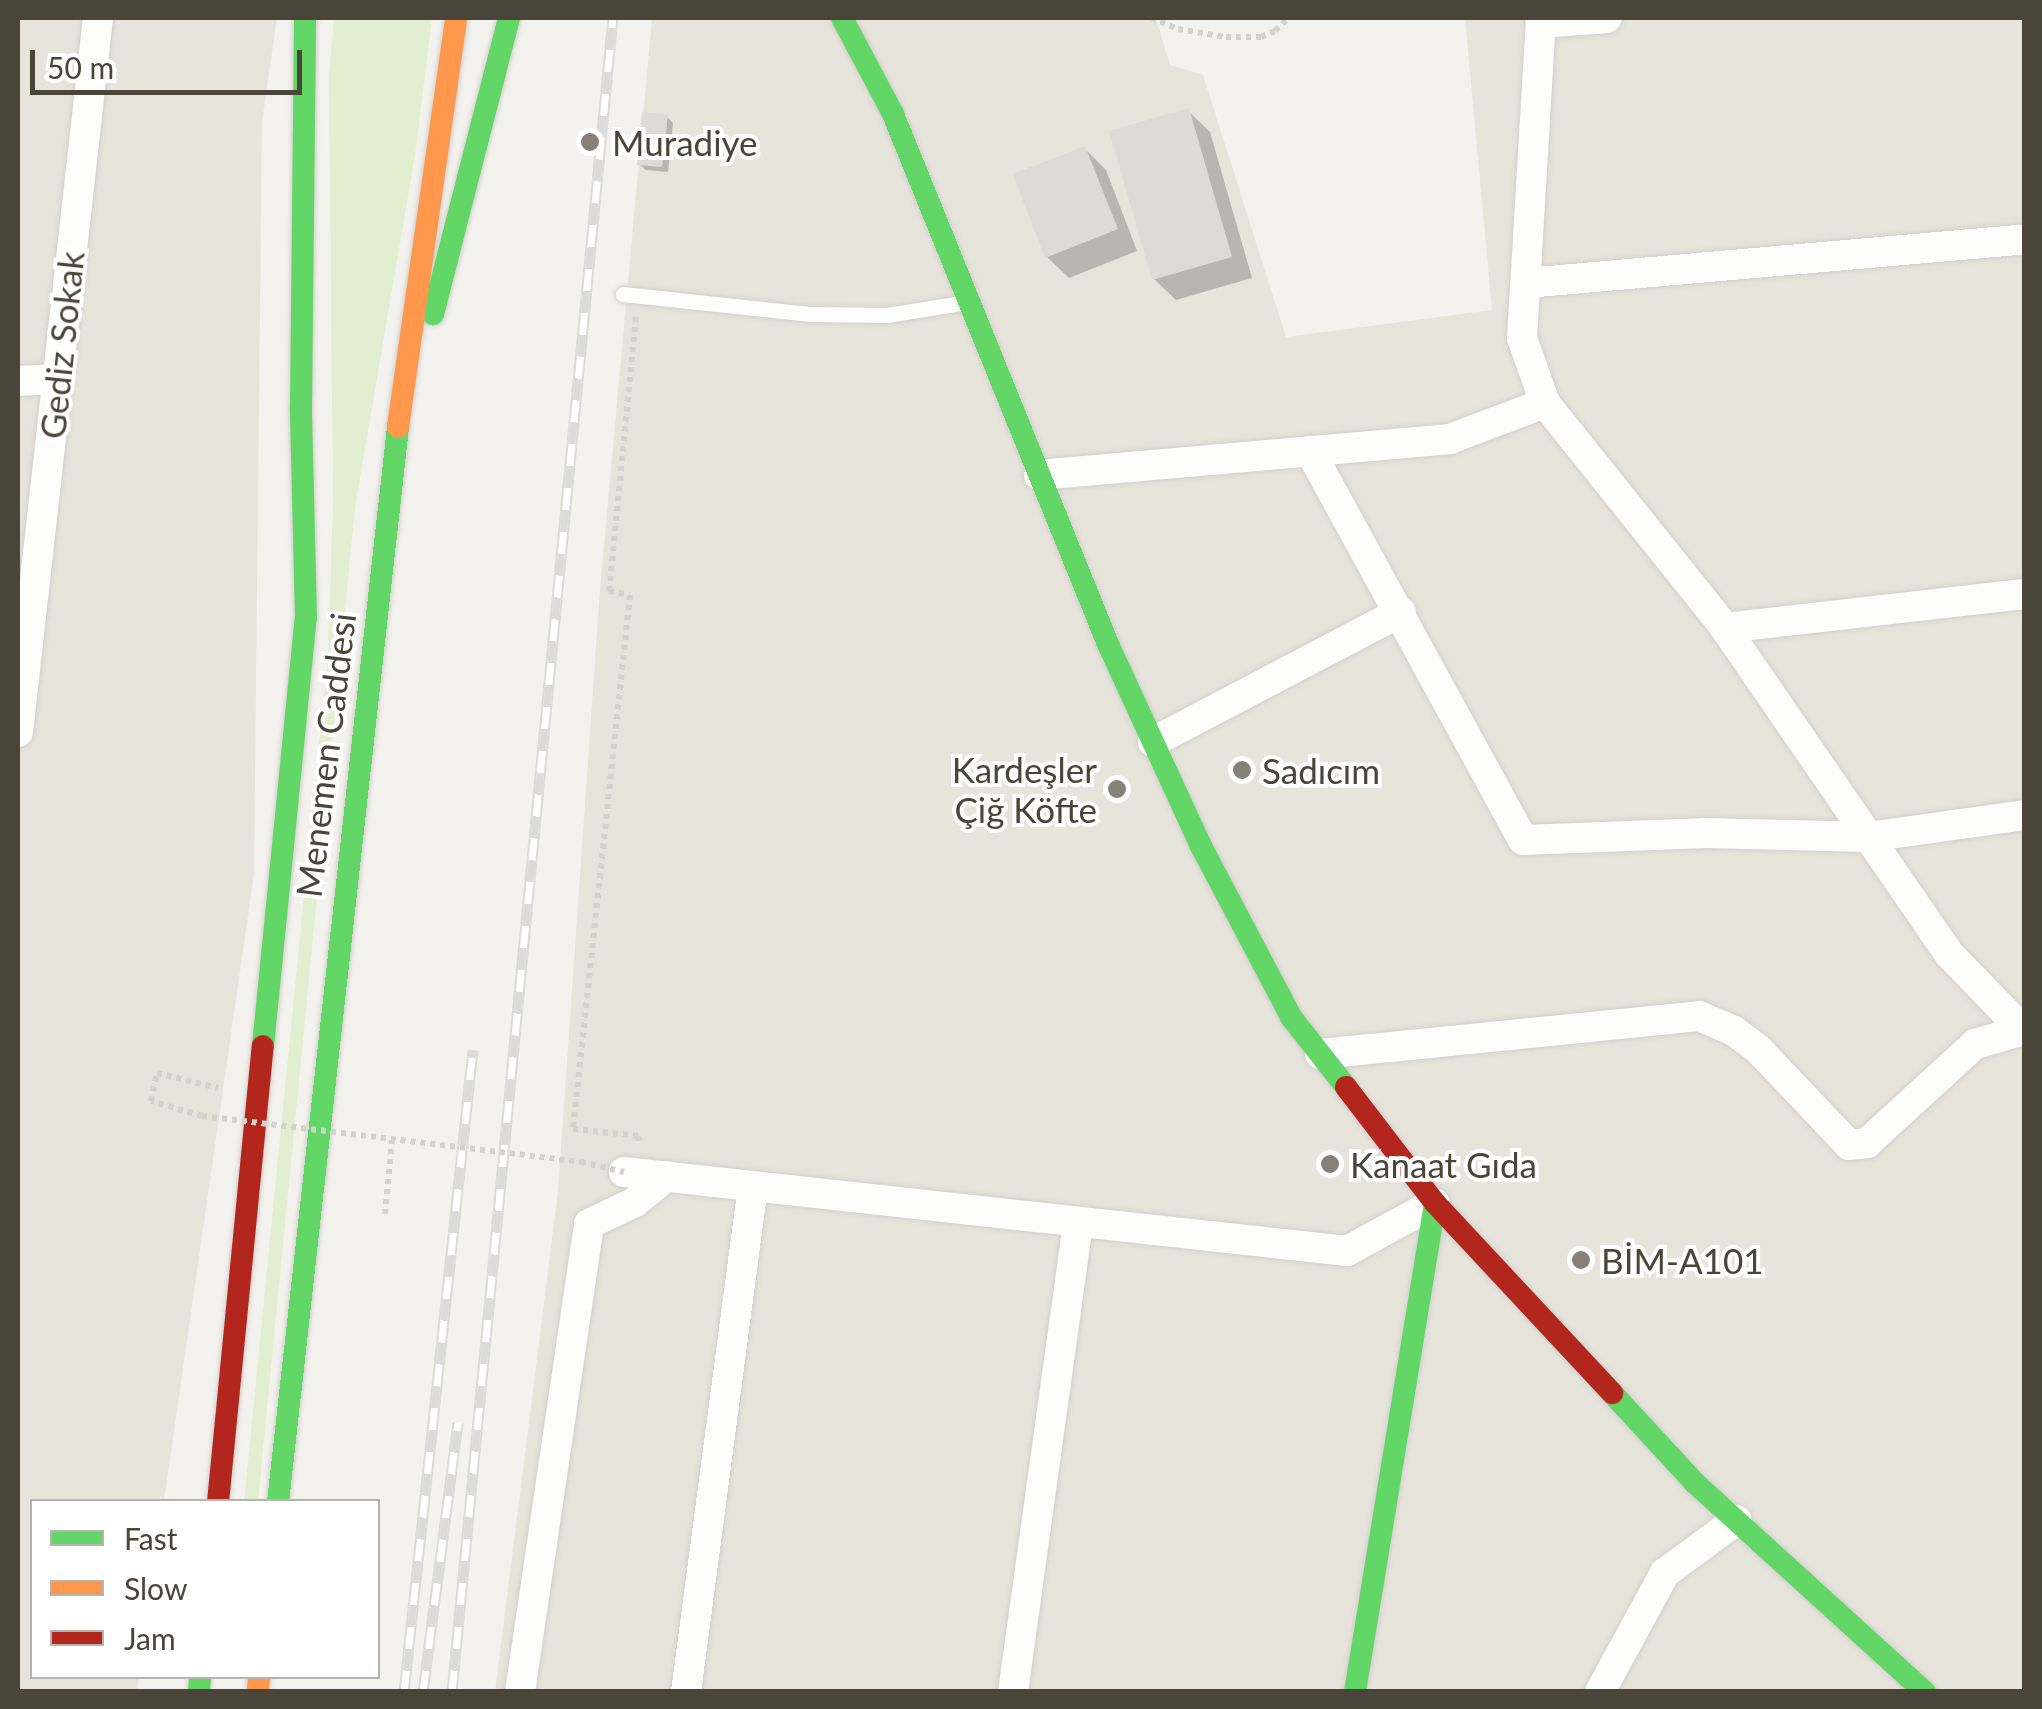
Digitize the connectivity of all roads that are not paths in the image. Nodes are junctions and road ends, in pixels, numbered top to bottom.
1 (98, 18) edge
2 (305, 18) edge
3 (456, 18) edge
4 (510, 18) edge
5 (842, 18) edge
6 (1607, 18) edge
7 (1541, 20) edge
8 (2024, 239) edge
9 (1526, 283) junction
10 (630, 295) road end
11 (969, 302) junction
12 (58, 379) junction
13 (18, 382) edge
14 (1545, 403) junction
15 (397, 436) junction
16 (1310, 451) junction
17 (1040, 475) junction
18 (2024, 594) edge
19 (1401, 612) junction
20 (1725, 628) junction
21 (18, 732) edge
22 (1154, 742) junction
23 (2024, 815) edge
24 (1868, 837) junction
25 (2024, 1030) edge
26 (1320, 1054) junction
27 (630, 1172) road end
28 (667, 1176) junction
29 (753, 1186) junction
30 (1436, 1203) junction
31 (1078, 1222) junction
32 (218, 1499) edge
33 (278, 1499) edge
34 (1737, 1520) junction
35 (520, 1692) edge
36 (686, 1692) edge
37 (1013, 1692) edge
38 (1355, 1692) edge
39 (1600, 1692) edge
40 (1925, 1692) edge

1 - 12 street, Gediz Sokak
2 - 32 main road, Menemen Caddesi
3 - 15 main road, Menemen Caddesi
4 - 15 main road
5 - 11 main road
6 - 7 street
7 - 9 street
8 - 9 street
9 - 14 street
10 - 11 lane
11 - 17 main road
12 - 13 street
12 - 21 street, Gediz Sokak
14 - 16 street
14 - 20 street
15 - 33 main road, Menemen Caddesi
16 - 17 street
16 - 19 street
17 - 22 main road
18 - 20 street
19 - 22 street
19 - 24 street
20 - 24 street
22 - 26 main road
23 - 24 street
24 - 25 street
25 - 26 street
26 - 30 main road
27 - 28 street
28 - 29 street
28 - 35 street
29 - 31 street
29 - 36 street
30 - 31 street
30 - 34 main road
30 - 38 main road
31 - 37 street
34 - 39 street
34 - 40 main road

